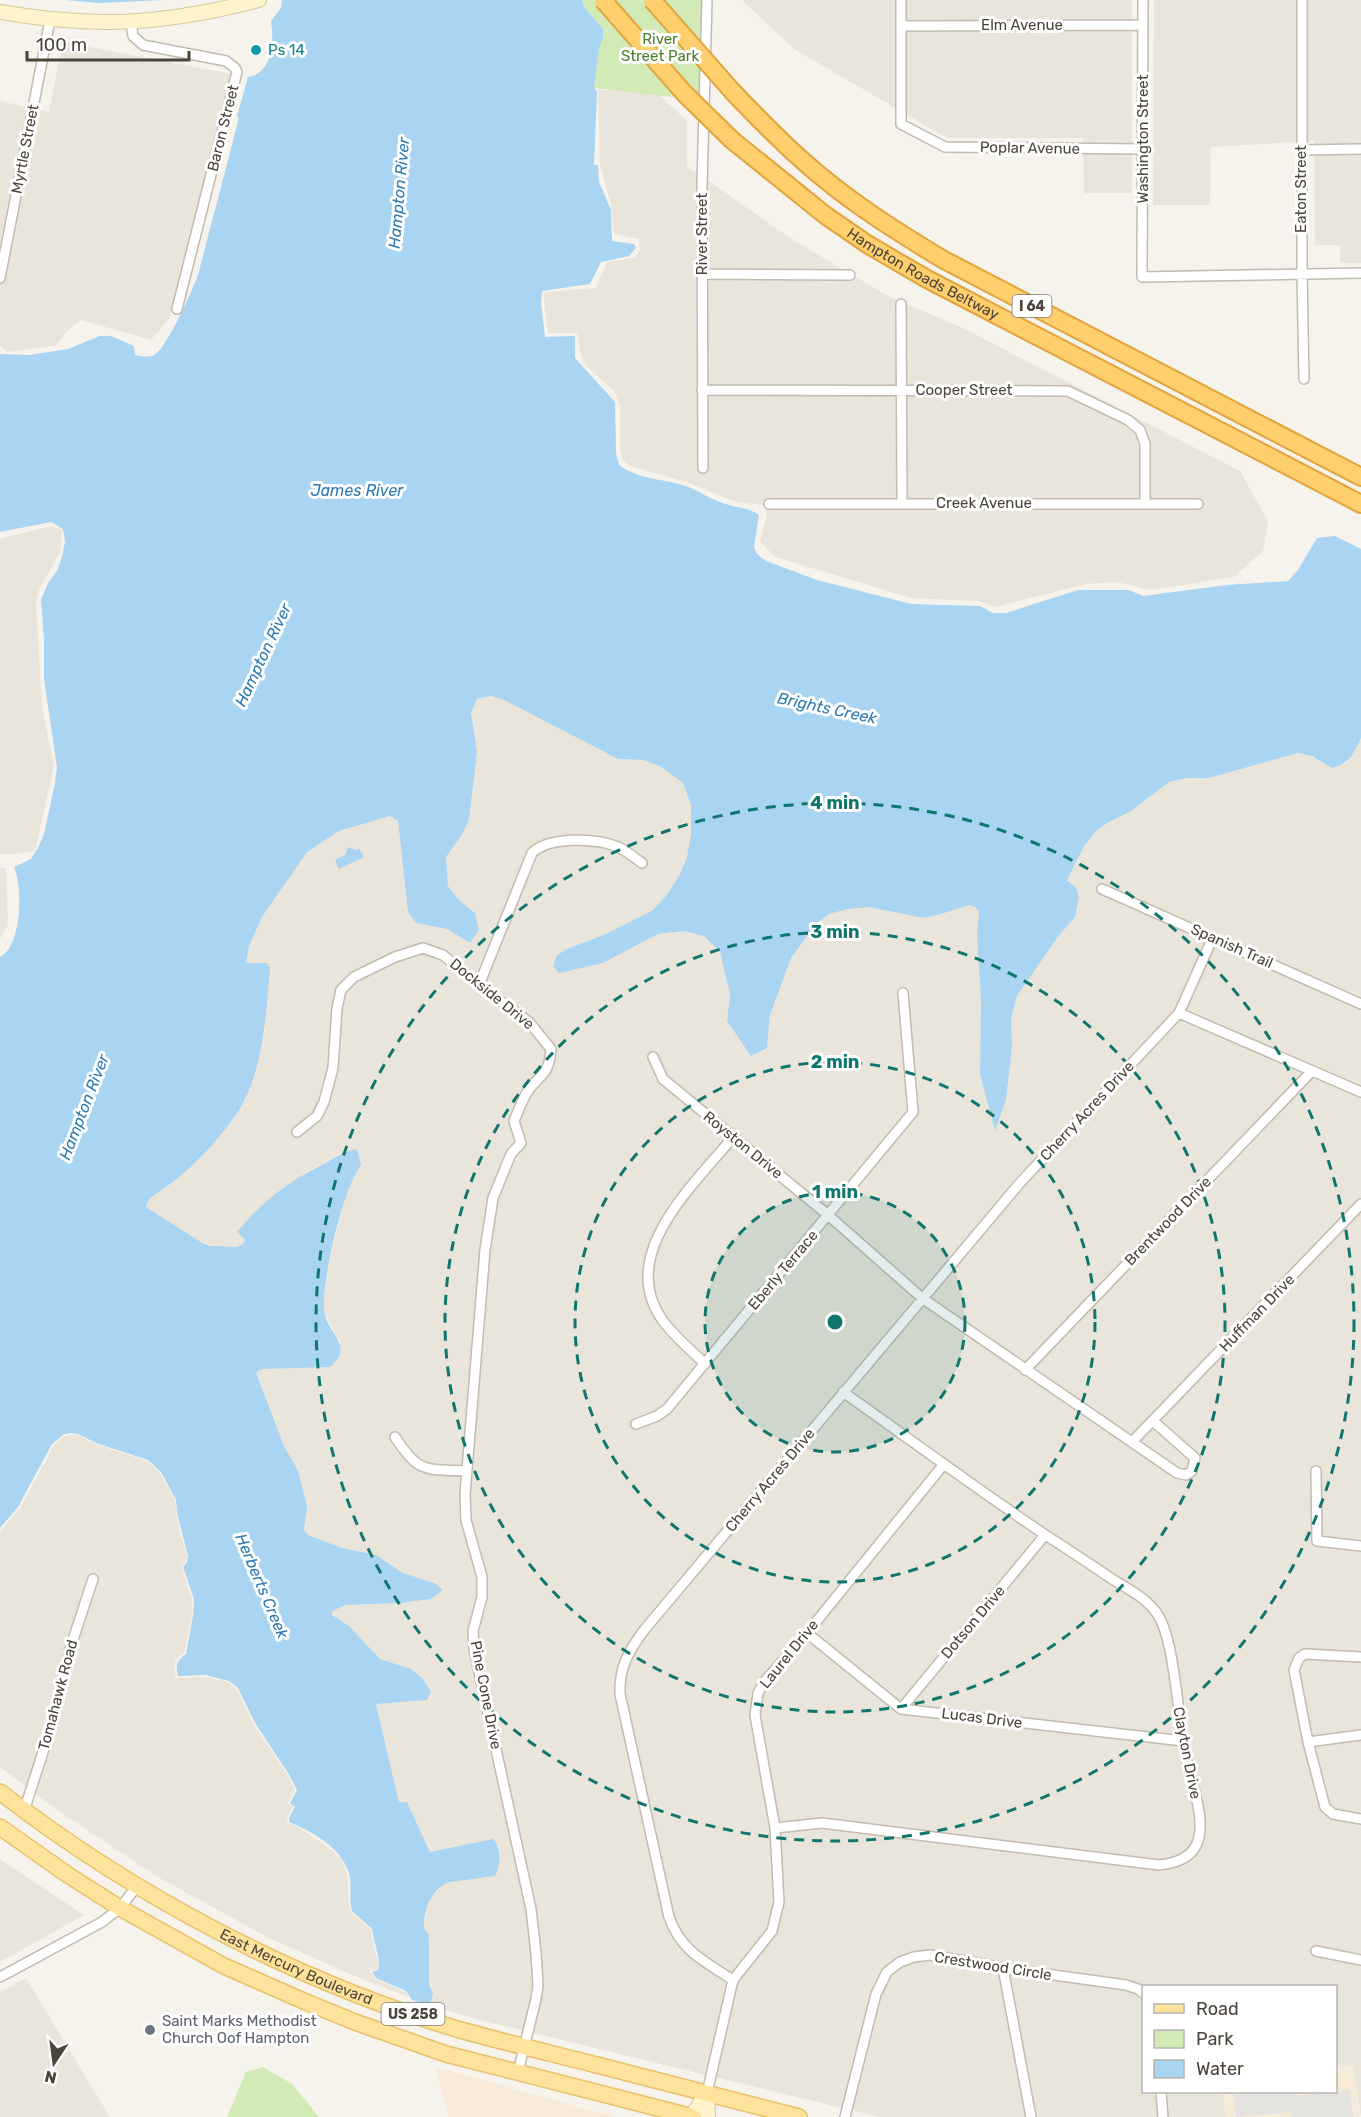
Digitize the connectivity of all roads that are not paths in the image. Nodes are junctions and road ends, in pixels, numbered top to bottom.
1 (260, 0) edge
2 (603, 0) edge
3 (652, 0) edge
4 (706, 0) edge
5 (901, 0) edge
6 (1143, 0) edge
7 (1302, 0) edge
8 (0, 12) edge
9 (50, 20) junction
10 (130, 22) junction
11 (1143, 25) junction
12 (901, 26) junction
13 (1143, 149) junction
14 (1361, 149) edge
15 (1301, 150) junction
16 (1361, 273) edge
17 (703, 274) junction
18 (1302, 274) junction
19 (850, 275) dead end
20 (0, 278) edge
21 (901, 304) dead end
22 (177, 309) dead end
23 (1304, 379) dead end
24 (702, 390) junction
25 (901, 390) junction
26 (703, 468) dead end
27 (1361, 477) edge
28 (902, 503) junction
29 (769, 504) dead end
30 (1144, 504) junction
31 (1198, 504) dead end
32 (1361, 504) edge
33 (642, 863) dead end
34 (1102, 889) dead end
35 (1213, 937) junction
36 (479, 985) junction
37 (903, 993) dead end
38 (1361, 1004) edge
39 (1179, 1013) junction
40 (653, 1057) dead end
41 (1311, 1072) junction
42 (1361, 1092) edge
43 (297, 1132) dead end
44 (733, 1137) junction
45 (521, 1143) joint
46 (1361, 1204) edge
47 (828, 1215) junction
48 (922, 1298) junction
49 (705, 1364) junction
50 (1025, 1370) junction
51 (843, 1392) junction
52 (1153, 1421) junction
53 (636, 1424) dead end
54 (395, 1437) dead end
55 (1133, 1441) junction
56 (944, 1464) junction
57 (467, 1471) junction
58 (1316, 1471) dead end
59 (1045, 1535) junction
60 (1361, 1546) edge
61 (93, 1579) dead end
62 (807, 1633) junction
63 (1361, 1657) edge
64 (901, 1709) junction
65 (1361, 1735) edge
66 (1183, 1741) junction
67 (1308, 1742) junction
68 (0, 1792) edge
69 (24, 1810) junction
70 (1361, 1819) edge
71 (0, 1827) edge
72 (775, 1828) junction
73 (137, 1886) junction
74 (120, 1908) junction
75 (1316, 1951) dead end
76 (1361, 1960) edge
77 (1003, 1968) junction
78 (0, 1977) edge
79 (733, 1980) junction
80 (1142, 1993) edge
81 (524, 2047) junction
82 (518, 2072) junction
83 (707, 2093) junction
84 (1161, 2093) edge
85 (692, 2117) edge
86 (708, 2117) edge
87 (799, 2117) edge
88 (845, 2117) edge
89 (1030, 2117) edge
90 (1163, 2117) edge

1 - 10 main road
2 - 32 highway, Hampton Roads Beltway / I 64, bridge
3 - 27 highway, Hampton Roads Beltway / I 64, bridge
4 - 17 street, River Street
5 - 12 street
6 - 11 street, Washington Street
7 - 15 street, Eaton Street
8 - 9 main road
9 - 10 main road
9 - 20 street, Myrtle Street
10 - 22 street, Baron Street
11 - 12 street, Elm Avenue
11 - 13 street, Washington Street
12 - 13 street, Poplar Avenue
13 - 18 street, Washington Street
14 - 15 street
15 - 18 street, Eaton Street
16 - 18 street
17 - 19 street
17 - 24 street, River Street
18 - 23 street, Eaton Street
21 - 25 street
24 - 25 street, Cooper Street
24 - 26 street, River Street
25 - 28 street
25 - 30 street, Cooper Street
28 - 29 street, Creek Avenue
28 - 30 street, Creek Avenue
30 - 31 street, Creek Avenue
33 - 36 street
34 - 35 street, Spanish Trail
35 - 38 street, Spanish Trail
35 - 39 street, Cherry Acres Drive
36 - 43 street, Dockside Drive
36 - 45 street, Dockside Drive
37 - 47 street, Eberly Terrace
39 - 41 street
39 - 48 street, Cherry Acres Drive
40 - 44 street, Royston Drive
41 - 42 street
41 - 50 street, Brentwood Drive
44 - 47 street, Royston Drive
44 - 49 street
45 - 57 street, Pine Cone Drive
46 - 52 street, Huffman Drive
47 - 48 street, Royston Drive
47 - 49 street, Eberly Terrace
48 - 50 street
48 - 51 street, Cherry Acres Drive
49 - 53 street, Eberly Terrace
50 - 55 street
51 - 56 street, Clayton Drive
51 - 79 street, Cherry Acres Drive
52 - 55 street, Huffman Drive
52 - 55 street
54 - 57 street
56 - 59 street, Clayton Drive
56 - 62 street, Laurel Drive
57 - 81 street, Pine Cone Drive
58 - 60 street
59 - 64 street, Dotson Drive
59 - 66 street, Clayton Drive
61 - 69 street, Tomahawk Road
62 - 64 street
62 - 72 street, Laurel Drive
63 - 67 street
64 - 66 street, Lucas Drive
65 - 67 street
66 - 72 street, Clayton Drive
67 - 70 street
68 - 69 main road, East Mercury Boulevard / US 258
69 - 73 main road, East Mercury Boulevard / US 258
71 - 74 main road, East Mercury Boulevard / US 258
72 - 79 street, Laurel Drive
73 - 74 street
73 - 81 main road, East Mercury Boulevard / US 258
74 - 78 street
74 - 82 main road, East Mercury Boulevard / US 258
75 - 76 street
77 - 80 street, Crestwood Circle
77 - 88 street, Crestwood Circle
77 - 89 street
79 - 83 street
81 - 82 street, Pine Cone Drive
81 - 83 main road, East Mercury Boulevard / US 258
82 - 85 main road, East Mercury Boulevard / US 258
83 - 85 main road
83 - 86 main road
83 - 87 main road, East Mercury Boulevard / US 258
84 - 90 street

